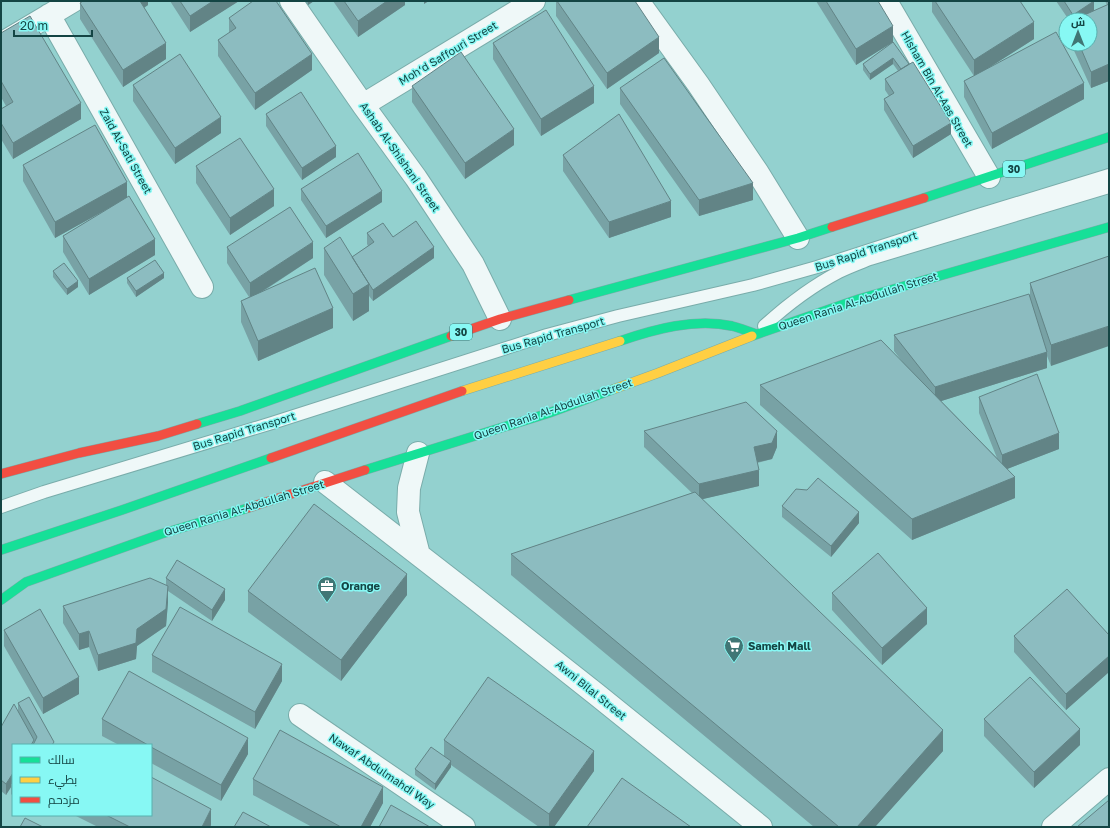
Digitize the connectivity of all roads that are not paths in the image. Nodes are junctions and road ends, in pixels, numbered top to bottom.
1 (73, 1) edge
2 (291, 1) edge
3 (534, 1) edge
4 (638, 1) edge
5 (886, 1) edge
6 (49, 15) junction
7 (1, 44) edge
8 (363, 105) junction
9 (1109, 136) edge
10 (1109, 175) edge
11 (989, 178) junction
12 (1109, 187) edge
13 (1109, 227) edge
14 (798, 238) junction
15 (202, 287) dead end
16 (500, 318) junction
17 (756, 334) junction
18 (418, 454) junction
19 (3, 472) edge
20 (324, 482) junction
21 (1, 507) edge
22 (1, 550) edge
23 (419, 555) junction
24 (1, 600) edge
25 (300, 715) dead end
26 (1109, 779) edge
27 (464, 827) edge
28 (761, 827) edge
29 (1053, 827) edge

1 - 6 street
2 - 8 street, Ashab Al-Shishani Street
3 - 8 street, Moh‘d Saffouri Street
4 - 14 street
5 - 11 street, Hisham Bin Al-Aas Street
6 - 7 street
6 - 15 street, Zaid Al-Sati Street
8 - 16 street, Ashab Al-Shishani Street
9 - 11 main road, 30
10 - 21 lane, Bus Rapid Transport
11 - 14 main road, 30
12 - 17 lane, Bus Rapid Transport
13 - 17 main road, Queen Rania Al-Abdullah Street
14 - 16 main road, 30
16 - 19 main road, 30
17 - 18 main road, Queen Rania Al-Abdullah Street
17 - 22 main road
18 - 20 main road, Queen Rania Al-Abdullah Street
18 - 23 street
20 - 23 street, Awni Bilal Street
20 - 24 main road, Queen Rania Al-Abdullah Street
23 - 28 street, Awni Bilal Street
25 - 27 street, Nawaf Abdulmahdi Way
26 - 29 street

